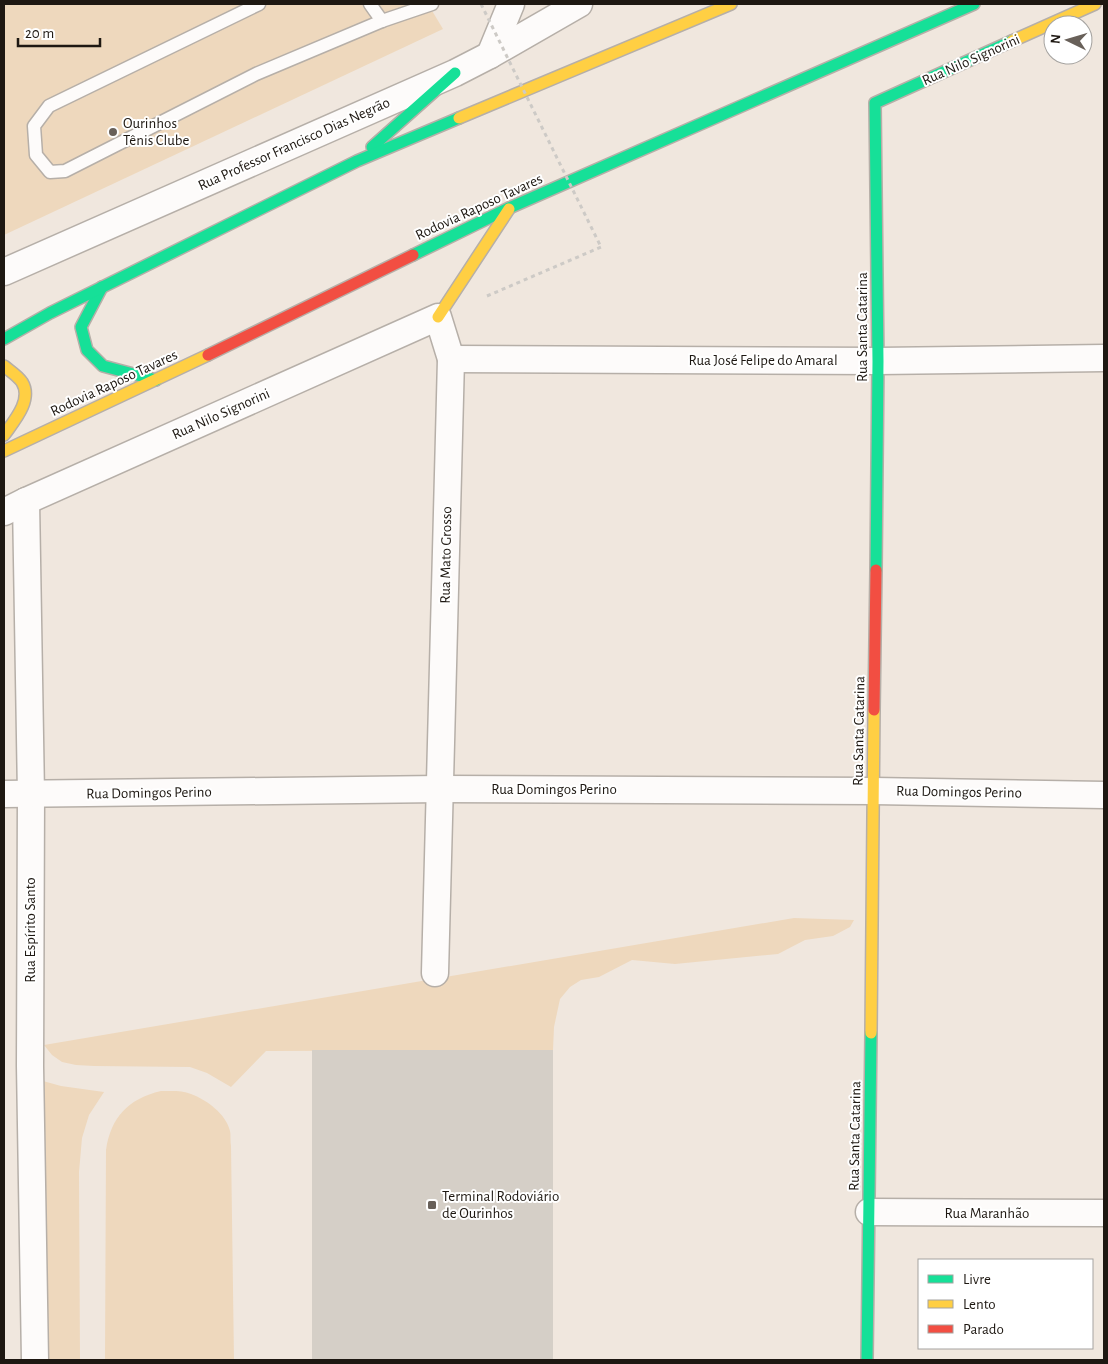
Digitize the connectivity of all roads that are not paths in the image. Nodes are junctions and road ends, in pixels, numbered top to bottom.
1 (259, 4) edge
2 (370, 4) edge
3 (432, 4) edge
4 (511, 4) edge
5 (579, 4) edge
6 (731, 4) edge
7 (947, 4) edge
8 (974, 4) edge
9 (1095, 4) edge
10 (382, 20) junction
11 (903, 36) junction
12 (490, 55) junction
13 (455, 73) junction
14 (875, 103) joint
15 (357, 161) junction
16 (509, 208) junction
17 (4, 272) edge
18 (102, 287) junction
19 (438, 317) junction
20 (4, 339) edge
21 (1104, 358) edge
22 (451, 359) junction
23 (878, 361) junction
24 (4, 366) edge
25 (156, 380) junction
26 (4, 434) edge
27 (4, 451) edge
28 (15, 506) edge
29 (440, 788) junction
30 (874, 791) junction
31 (4, 794) edge
32 (30, 795) junction
33 (1104, 795) edge
34 (435, 973) dead end
35 (869, 1212) junction
36 (1104, 1213) edge
37 (35, 1360) edge
38 (868, 1360) edge

1 - 10 lane
2 - 10 lane
3 - 10 lane
4 - 12 street
5 - 12 street, Rua Professor Francisco Dias Negrão
6 - 15 main road
7 - 11 main road
8 - 11 main road, Rodovia Raposo Tavares
9 - 14 main road, Rua Nilo Signorini
11 - 16 main road, Rodovia Raposo Tavares
12 - 13 street, Rua Professor Francisco Dias Negrão
13 - 15 main road
13 - 17 street, Rua Professor Francisco Dias Negrão
14 - 23 main road, Rua Santa Catarina
15 - 18 main road
16 - 19 main road
16 - 25 main road, Rodovia Raposo Tavares
18 - 20 main road
18 - 25 main road
19 - 22 street, Rua Mato Grosso
19 - 28 street, Rua Nilo Signorini
21 - 23 street, Rua José Felipe do Amaral
22 - 23 street, Rua José Felipe do Amaral
22 - 29 street, Rua Mato Grosso
23 - 30 main road, Rua Santa Catarina
24 - 26 main road
25 - 27 main road, Rodovia Raposo Tavares
28 - 32 street, Rua Espírito Santo
29 - 30 street, Rua Domingos Perino
29 - 32 street, Rua Domingos Perino
29 - 34 street, Rua Mato Grosso
30 - 33 street, Rua Domingos Perino
30 - 35 main road, Rua Santa Catarina
31 - 32 street, Rua Domingos Perino
32 - 37 street, Rua Espírito Santo
35 - 36 street, Rua Maranhão
35 - 38 main road, Rua Santa Catarina

